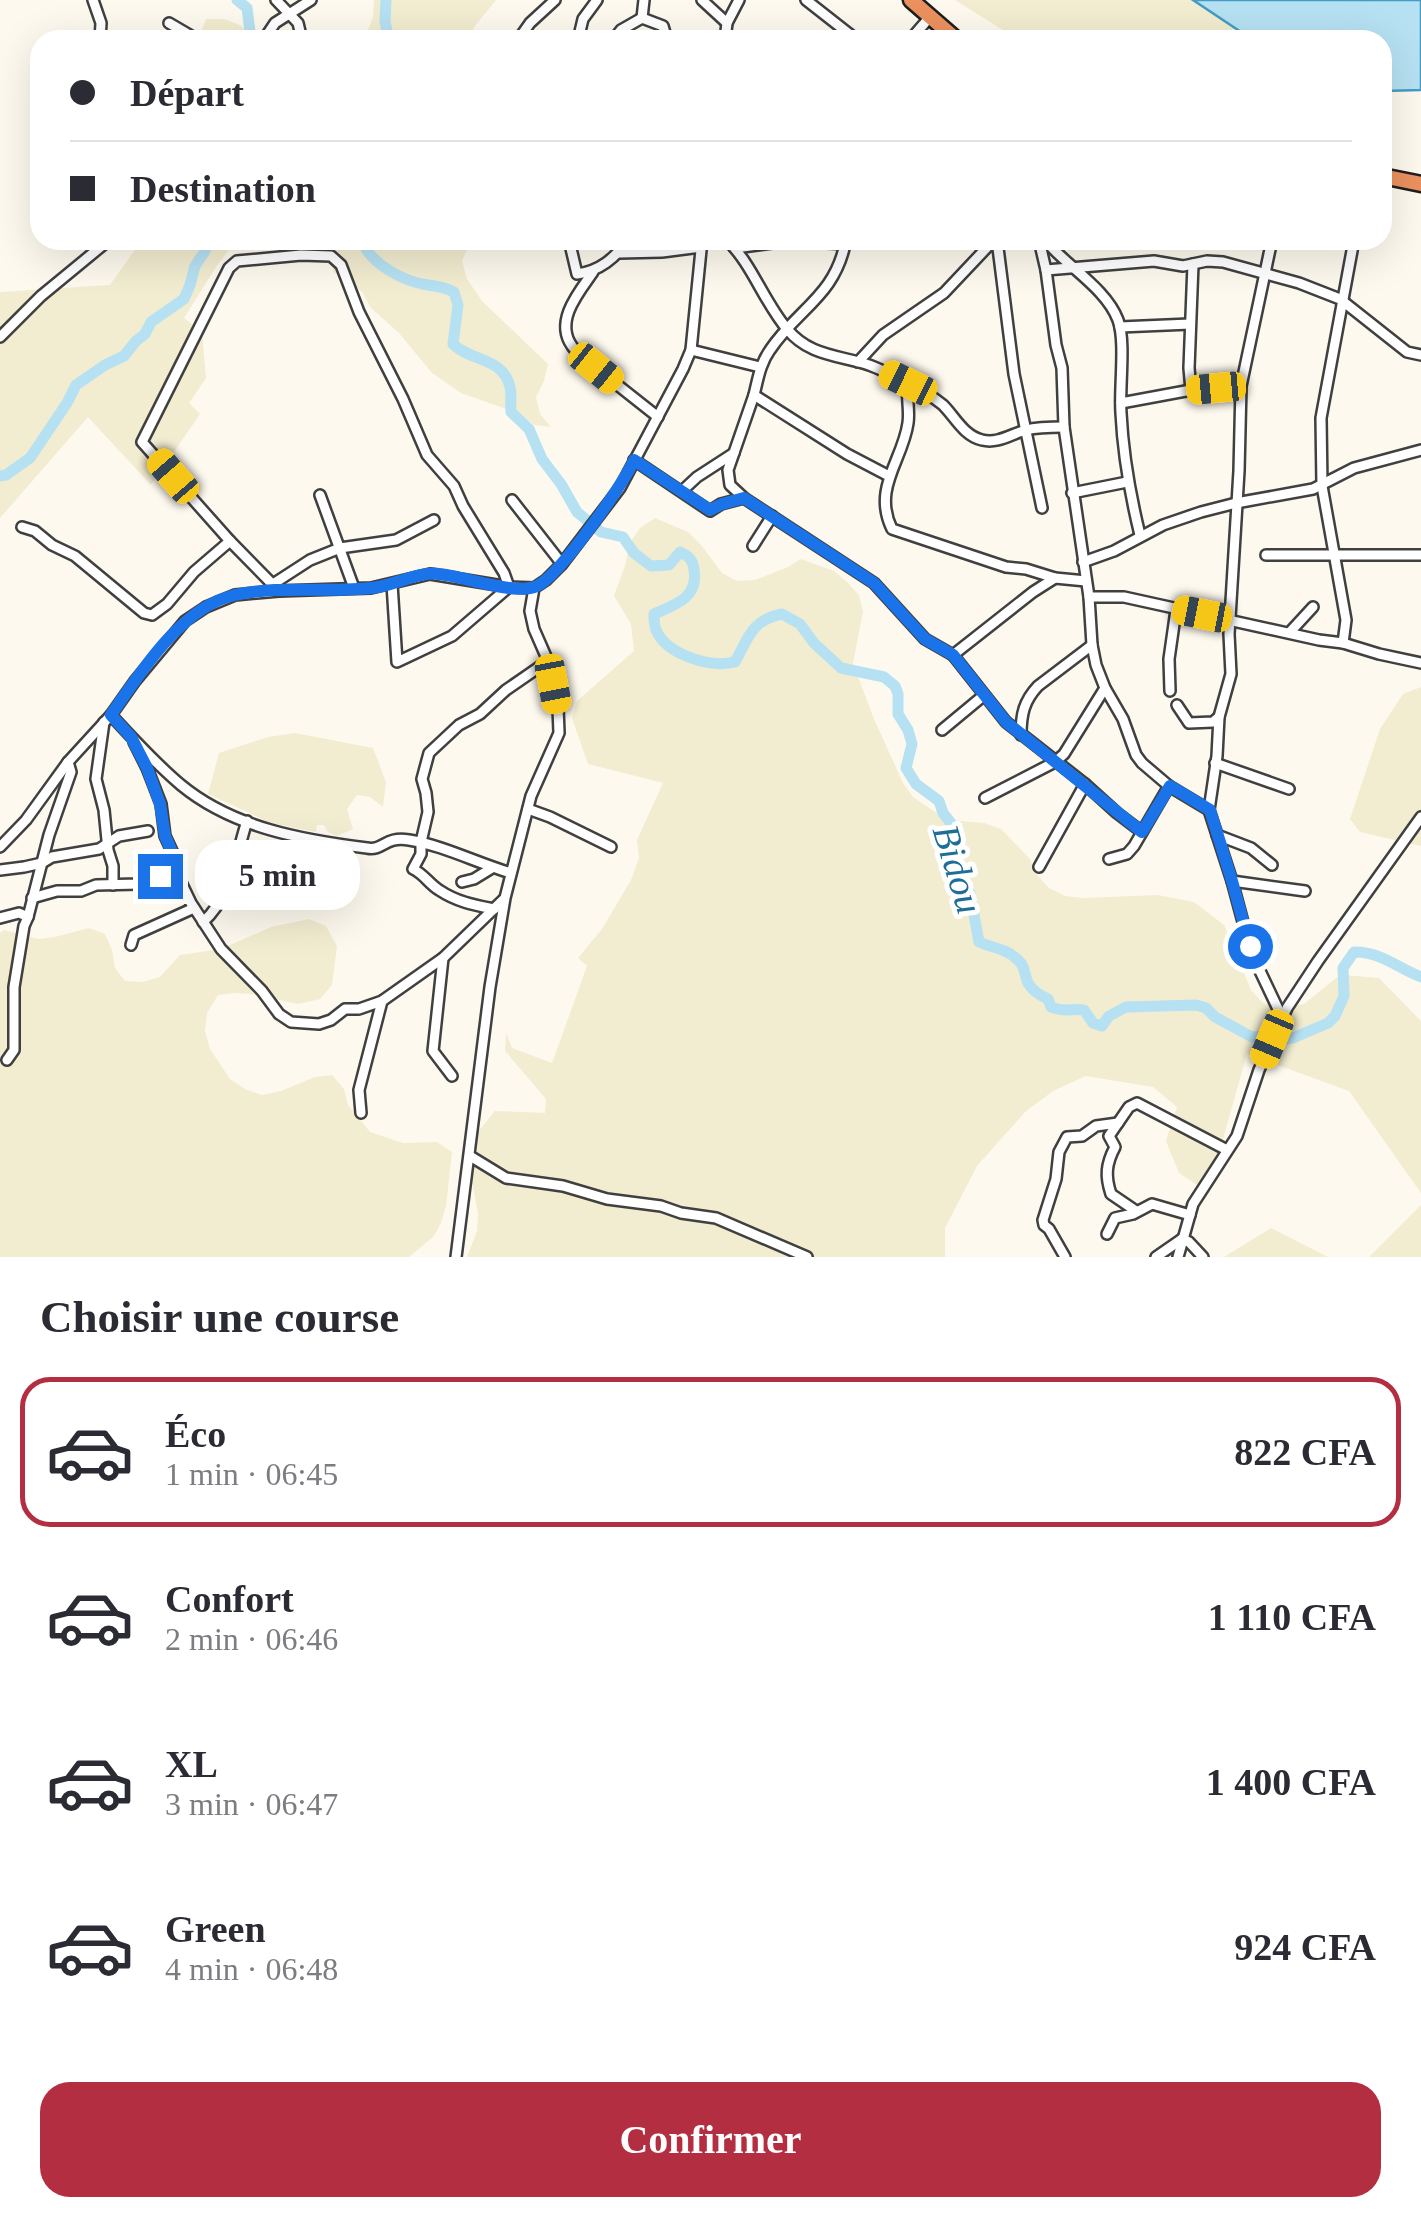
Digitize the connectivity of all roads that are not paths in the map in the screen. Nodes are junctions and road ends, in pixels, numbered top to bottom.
1 (93, 0) edge
2 (276, 0) edge
3 (311, 0) edge
4 (555, 0) edge
5 (597, 0) edge
6 (644, 0) edge
7 (702, 0) edge
8 (739, 0) edge
9 (806, 0) edge
10 (910, 0) edge
11 (290, 13) junction
12 (642, 18) junction
13 (930, 18) junction
14 (169, 23) dead end
15 (727, 23) junction
16 (101, 30) edge
17 (181, 30) edge
18 (270, 30) edge
19 (300, 30) edge
20 (525, 30) edge
21 (580, 30) edge
22 (621, 30) edge
23 (665, 30) edge
24 (726, 30) edge
25 (844, 30) edge
26 (919, 30) edge
27 (945, 30) edge
28 (1392, 178) edge
29 (1421, 184) edge
30 (97, 250) edge
31 (571, 250) edge
32 (621, 250) edge
33 (671, 250) edge
34 (700, 250) edge
35 (735, 250) edge
36 (843, 250) edge
37 (986, 250) edge
38 (997, 250) edge
39 (1043, 250) edge
40 (1053, 250) edge
41 (1270, 250) edge
42 (1352, 250) edge
43 (619, 253) junction
44 (1192, 264) junction
45 (1072, 267) junction
46 (1046, 270) junction
47 (592, 272) junction
48 (1267, 273) junction
49 (1342, 300) junction
50 (1190, 324) junction
51 (1120, 327) junction
52 (787, 330) junction
53 (0, 337) edge
54 (691, 350) junction
55 (1421, 355) edge
56 (858, 362) junction
57 (760, 368) junction
58 (908, 383) junction
59 (1240, 386) junction
60 (1191, 390) junction
61 (754, 395) junction
62 (1121, 402) junction
63 (658, 416) junction
64 (1064, 426) junction
65 (1024, 430) junction
66 (1421, 450) edge
67 (734, 453) junction
68 (634, 460) junction
69 (889, 476) junction
70 (1127, 482) junction
71 (1322, 486) junction
72 (682, 491) junction
73 (1072, 493) junction
74 (320, 494) dead end
75 (744, 498) junction
76 (512, 500) dead end
77 (1236, 503) junction
78 (1042, 508) dead end
79 (772, 516) junction
80 (434, 520) dead end
81 (22, 527) dead end
82 (1140, 535) junction
83 (230, 541) junction
84 (753, 546) dead end
85 (340, 548) junction
86 (1334, 555) junction
87 (1421, 555) edge
88 (1266, 556) dead end
89 (1083, 562) junction
90 (562, 564) junction
91 (1054, 578) junction
92 (1086, 580) junction
93 (392, 584) junction
94 (276, 587) junction
95 (509, 587) junction
96 (354, 588) junction
97 (534, 588) junction
98 (1089, 596) junction
99 (1313, 607) dead end
100 (1176, 610) junction
101 (1229, 620) junction
102 (1290, 632) junction
103 (1343, 642) junction
104 (1092, 645) junction
105 (953, 655) junction
106 (548, 662) junction
107 (1421, 663) edge
108 (1105, 688) junction
109 (1170, 691) dead end
110 (983, 696) junction
111 (1177, 705) dead end
112 (1219, 717) junction
113 (108, 718) junction
114 (942, 730) dead end
115 (1022, 734) junction
116 (131, 737) junction
117 (68, 762) junction
118 (1055, 762) junction
119 (1216, 763) junction
120 (1085, 784) junction
121 (1170, 786) junction
122 (1289, 789) dead end
123 (985, 798) dead end
124 (528, 809) junction
125 (1210, 810) junction
126 (1421, 818) edge
127 (247, 821) junction
128 (148, 831) dead end
129 (1142, 832) junction
130 (1216, 835) junction
131 (107, 842) junction
132 (421, 842) junction
133 (0, 847) edge
134 (611, 848) dead end
135 (1109, 859) dead end
136 (42, 863) junction
137 (1272, 865) dead end
138 (1039, 867) dead end
139 (492, 868) junction
140 (0, 870) edge
141 (179, 871) junction
142 (510, 873) junction
143 (1232, 881) junction
144 (462, 882) dead end
145 (113, 885) junction
146 (1305, 891) dead end
147 (32, 898) junction
148 (505, 898) junction
149 (194, 908) junction
150 (494, 909) junction
151 (28, 917) junction
152 (0, 918) edge
153 (204, 922) junction
154 (131, 945) dead end
155 (443, 958) junction
156 (382, 1001) junction
157 (1280, 1022) junction
158 (8, 1060) dead end
159 (452, 1076) dead end
160 (361, 1113) dead end
161 (1118, 1122) junction
162 (1226, 1150) junction
163 (470, 1156) junction
164 (1136, 1211) junction
165 (1190, 1215) junction
166 (1106, 1234) dead end
167 (1182, 1239) junction
168 (456, 1257) edge
169 (807, 1257) edge
170 (1065, 1257) edge
171 (1156, 1257) edge
172 (1178, 1257) edge
173 (1191, 1257) edge
174 (1202, 1257) edge

1 - 16 street
2 - 11 street
3 - 11 street
4 - 20 street
5 - 21 street
6 - 12 street
7 - 15 street
8 - 15 street
9 - 25 street
10 - 13 highway
11 - 18 street
11 - 19 street
12 - 22 street
12 - 23 street
13 - 26 street
13 - 27 highway
14 - 17 street
15 - 24 street
28 - 29 highway
30 - 53 street
31 - 47 street
32 - 43 street
33 - 43 street
34 - 54 street
35 - 52 street
36 - 52 street
37 - 56 street
38 - 65 street
39 - 46 street
40 - 45 street
41 - 48 street
42 - 49 street
43 - 47 street
44 - 45 street
44 - 48 street
44 - 50 street
45 - 46 street
45 - 51 street
46 - 64 street
47 - 63 street
48 - 49 street
48 - 59 street
49 - 55 street
49 - 71 street
50 - 51 street
50 - 60 street
51 - 62 street
52 - 56 street
52 - 57 street
54 - 57 street
54 - 63 street
56 - 58 street
57 - 61 street
58 - 65 street
58 - 69 street
59 - 60 street
59 - 77 street
60 - 62 street
61 - 67 street
61 - 69 street
62 - 70 street
63 - 68 street
64 - 65 street
64 - 73 street
65 - 78 street
66 - 71 street
67 - 72 street
67 - 75 street
68 - 72 street
68 - 90 street
69 - 91 street
70 - 73 street
70 - 82 street
71 - 77 street
71 - 86 street
72 - 75 street
73 - 89 street
74 - 85 street
75 - 79 street
76 - 90 street
77 - 82 street
77 - 101 street
79 - 84 street
79 - 105 street
80 - 85 street
81 - 83 street
82 - 89 street
83 - 94 street
83 - 95 street
85 - 94 street
85 - 96 street
86 - 87 street
86 - 88 street
86 - 103 street
89 - 92 street
90 - 97 street
91 - 92 street
91 - 105 street
92 - 98 street
93 - 95 street
93 - 95 street
93 - 96 street
94 - 96 street
94 - 113 street
95 - 97 street
97 - 106 street
98 - 100 street
98 - 104 street
99 - 102 street
100 - 101 street
100 - 109 street
101 - 102 street
101 - 112 street
102 - 103 street
103 - 107 street
104 - 108 street
104 - 115 street
105 - 110 street
106 - 124 street
106 - 132 street
108 - 118 street
108 - 121 street
110 - 114 street
110 - 115 street
111 - 112 street
112 - 119 street
113 - 116 street
113 - 117 street
113 - 131 street
115 - 118 street
116 - 127 street
116 - 141 street
117 - 133 street
117 - 136 street
118 - 120 street
118 - 123 street
119 - 122 street
119 - 125 street
120 - 129 street
120 - 138 street
121 - 125 street
121 - 129 street
124 - 134 street
124 - 142 street
125 - 130 street
126 - 157 street
127 - 132 street
127 - 153 street
128 - 131 street
129 - 135 street
130 - 137 street
130 - 143 street
131 - 136 street
131 - 145 street
132 - 139 street
132 - 150 street
136 - 140 street
136 - 147 street
139 - 142 street
139 - 144 street
141 - 145 street
141 - 149 street
142 - 148 street
143 - 146 street
143 - 157 street
145 - 147 street
147 - 151 street
148 - 150 street
148 - 163 street
149 - 153 street
149 - 154 street
150 - 155 street
151 - 152 street
151 - 158 street
153 - 156 street
155 - 156 street
155 - 159 street
156 - 160 street
157 - 162 street
161 - 162 street
161 - 164 street
161 - 170 street
162 - 165 street
163 - 168 street
163 - 169 street
164 - 165 street
164 - 166 street
165 - 167 street
167 - 171 street
167 - 172 street
167 - 173 street
167 - 174 street

